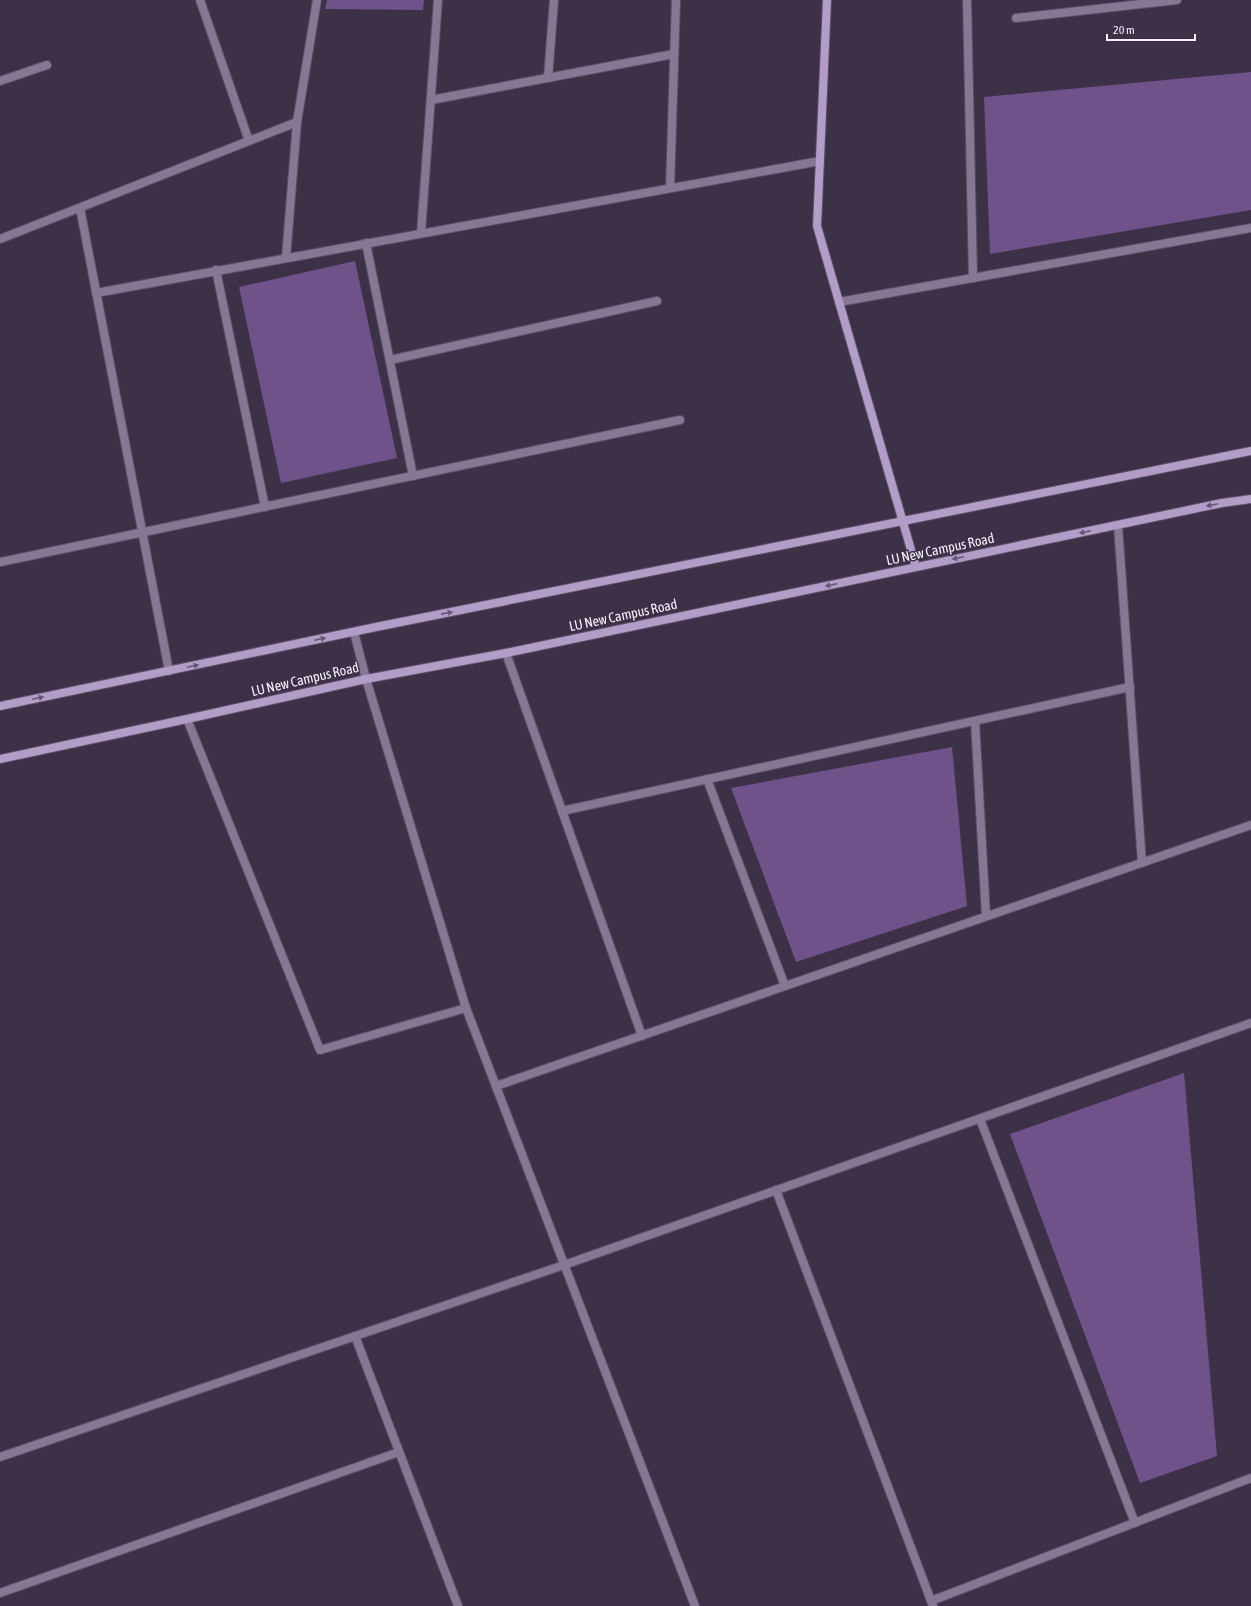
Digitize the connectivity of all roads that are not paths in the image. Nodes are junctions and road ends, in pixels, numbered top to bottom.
1 (200, 0) edge
2 (317, 0) edge
3 (438, 0) edge
4 (554, 0) edge
5 (676, 0) edge
6 (827, 0) edge
7 (967, 0) edge
8 (1177, 0) edge
9 (1016, 18) dead end
10 (674, 54) junction
11 (47, 65) dead end
12 (548, 78) junction
13 (0, 81) edge
14 (431, 100) junction
15 (296, 122) junction
16 (249, 141) junction
17 (820, 161) junction
18 (670, 188) junction
19 (80, 208) junction
20 (1251, 228) edge
21 (421, 233) junction
22 (0, 239) edge
23 (366, 243) junction
24 (286, 258) junction
25 (216, 270) junction
26 (972, 278) junction
27 (96, 293) junction
28 (657, 300) dead end
29 (839, 302) junction
30 (390, 360) junction
31 (680, 420) dead end
32 (1251, 452) edge
33 (413, 476) junction
34 (1251, 499) edge
35 (266, 507) junction
36 (902, 521) junction
37 (1118, 525) junction
38 (143, 532) junction
39 (0, 562) edge
40 (916, 567) junction
41 (354, 632) junction
42 (506, 653) junction
43 (169, 671) junction
44 (366, 679) junction
45 (1130, 687) junction
46 (0, 706) edge
47 (187, 719) junction
48 (975, 721) junction
49 (0, 758) edge
50 (707, 779) junction
51 (562, 811) junction
52 (1251, 825) edge
53 (1142, 863) junction
54 (986, 916) junction
55 (785, 986) junction
56 (466, 1008) junction
57 (1251, 1023) edge
58 (642, 1036) junction
59 (496, 1086) junction
60 (980, 1119) junction
61 (776, 1190) junction
62 (564, 1265) junction
63 (355, 1336) junction
64 (399, 1452) junction
65 (0, 1456) edge
66 (1251, 1478) edge
67 (1134, 1523) junction
68 (0, 1593) edge
69 (932, 1603) edge
70 (458, 1606) edge
71 (695, 1606) edge

1 - 16 street
2 - 15 street
3 - 14 street
4 - 12 street
5 - 10 street
6 - 17 street
7 - 26 street
8 - 9 street
10 - 12 street
10 - 18 street
11 - 13 street
12 - 14 street
14 - 21 street
15 - 16 street
15 - 24 street
16 - 19 street
17 - 18 street
17 - 29 street
18 - 21 street
19 - 22 street
19 - 27 street
20 - 26 street
21 - 23 street
23 - 24 street
23 - 30 street
24 - 25 street
25 - 27 street
25 - 35 street
26 - 29 street
27 - 38 street
28 - 30 street
29 - 36 street
30 - 33 street
31 - 33 street
32 - 36 street
33 - 35 street
34 -> 37 street, LU New Campus Road
35 - 38 street
36 - 40 street
41 -> 36 street
37 -> 40 street, LU New Campus Road
37 - 45 street
38 - 39 street
38 - 43 street
40 -> 42 street, LU New Campus Road
43 -> 41 street
41 - 44 street
42 - 44 street, LU New Campus Road
42 - 51 street
46 -> 43 street
44 - 47 street, LU New Campus Road
44 - 56 street
45 - 48 street
45 - 53 street
47 - 49 street, LU New Campus Road
47 - 56 street
48 - 50 street
48 - 54 street
50 - 51 street
50 - 55 street
51 - 58 street
52 - 53 street
53 - 54 street
54 - 55 street
55 - 58 street
56 - 59 street
57 - 60 street
58 - 59 street
59 - 62 street
60 - 61 street
60 - 67 street
61 - 62 street
61 - 69 street
62 - 63 street
62 - 71 street
63 - 64 street
63 - 65 street
64 - 68 street
64 - 70 street
66 - 67 street
67 - 69 street

